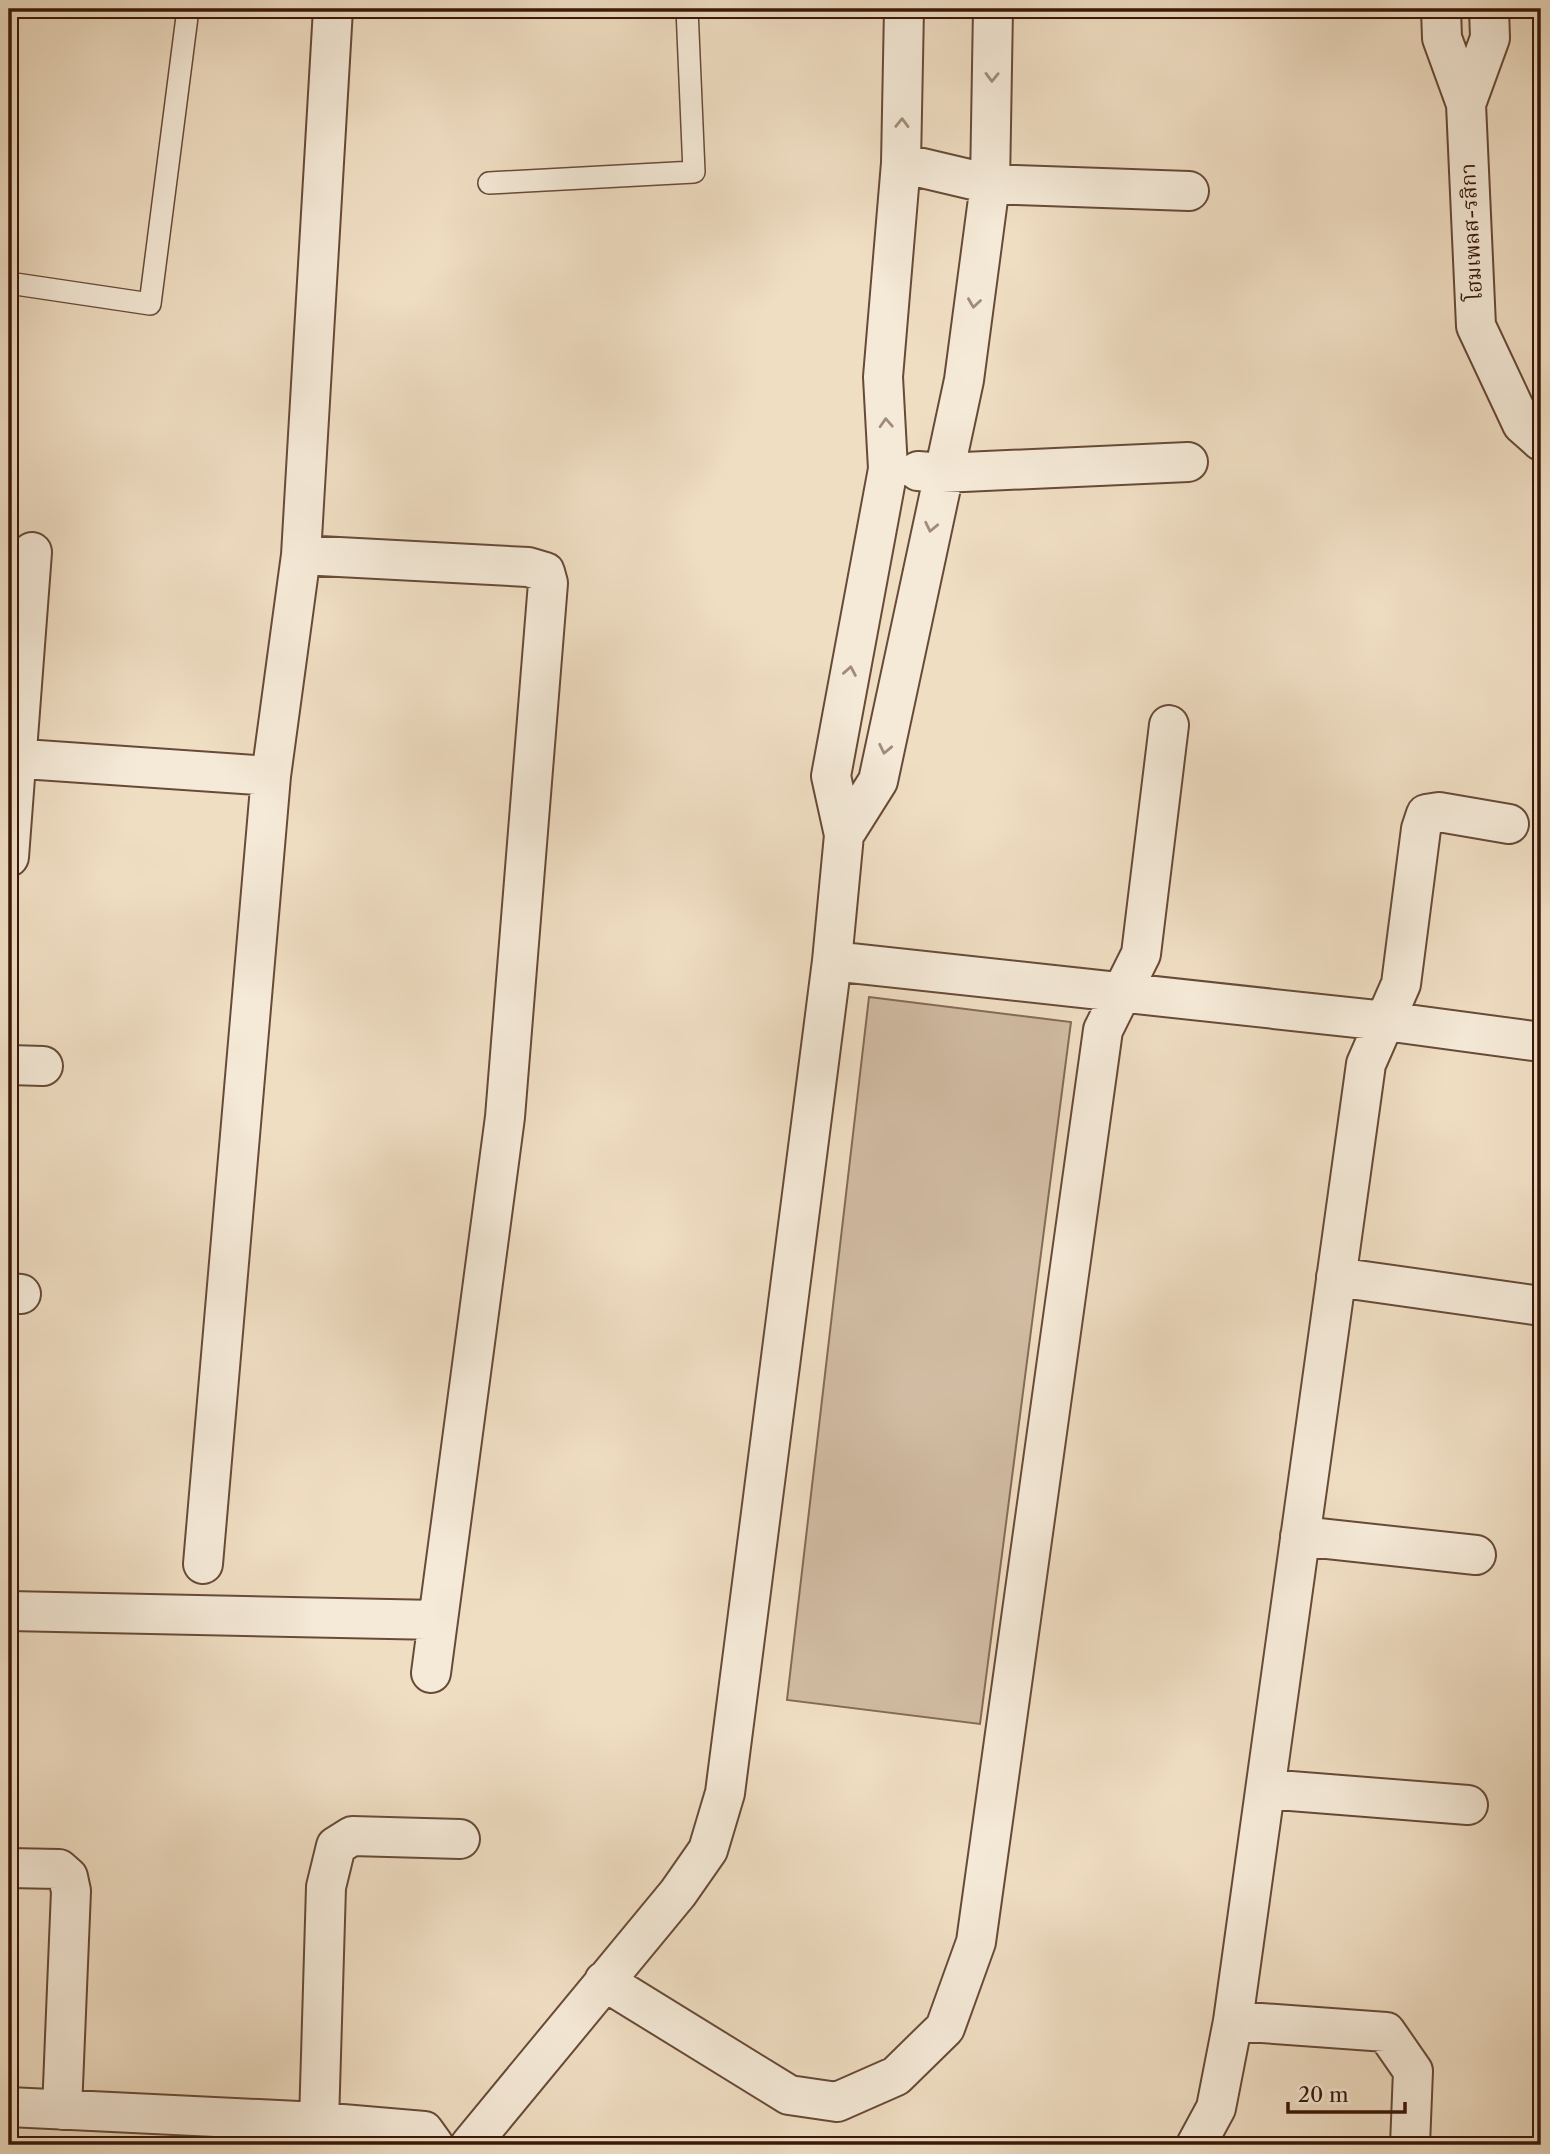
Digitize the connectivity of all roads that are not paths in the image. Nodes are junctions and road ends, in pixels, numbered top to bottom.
1 (188, 9) edge
2 (333, 9) edge
3 (687, 9) edge
4 (904, 9) edge
5 (993, 9) edge
6 (1441, 9) edge
7 (1489, 9) edge
8 (1466, 104) junction
9 (901, 163) junction
10 (489, 183) dead end
11 (990, 184) junction
12 (1189, 191) dead end
13 (9, 282) edge
14 (1541, 441) edge
15 (1188, 462) dead end
16 (888, 469) junction
17 (942, 473) junction
18 (32, 552) dead end
19 (301, 555) junction
20 (1170, 725) dead end
21 (13, 758) edge
22 (271, 776) junction
23 (1509, 824) dead end
24 (844, 835) junction
25 (9, 857) edge
26 (832, 961) junction
27 (1122, 992) junction
28 (1385, 1021) junction
29 (1541, 1042) edge
30 (1336, 1278) junction
31 (1541, 1306) edge
32 (1300, 1536) junction
33 (1476, 1555) dead end
34 (203, 1564) dead end
35 (9, 1611) edge
36 (438, 1620) junction
37 (431, 1673) dead end
38 (1266, 1789) junction
39 (1468, 1805) dead end
40 (460, 1839) dead end
41 (9, 1868) edge
42 (604, 1981) junction
43 (1233, 2021) junction
44 (9, 2107) edge
45 (62, 2110) junction
46 (319, 2122) junction
47 (434, 2145) edge
48 (470, 2145) edge
49 (1196, 2145) edge
50 (1410, 2145) edge

1 - 13 lane
2 - 19 street
3 - 10 lane
9 -> 4 street
5 -> 11 street
6 - 8 street
7 - 8 street, โฮมเพลส-รสิกา
8 - 14 street, โฮมเพลส-รสิกา
9 - 11 street
16 -> 9 street
11 - 12 street
11 -> 17 street
15 - 17 street
16 - 17 street
24 -> 16 street
17 -> 24 street
18 - 21 street
19 - 22 street
19 - 36 street
20 - 27 street
21 - 22 street
21 - 25 street
22 - 34 street
23 - 28 street
24 - 26 street
26 - 27 street
26 - 42 street
27 - 28 street
27 - 42 street
28 - 29 street
28 - 30 street
30 - 31 street
30 - 32 street
32 - 33 street
32 - 38 street
35 - 36 street
36 - 37 street
38 - 39 street
38 - 43 street
40 - 46 street
41 - 45 street
42 - 48 street
43 - 49 street
43 - 50 street
44 - 45 street
45 - 46 street
46 - 47 street

